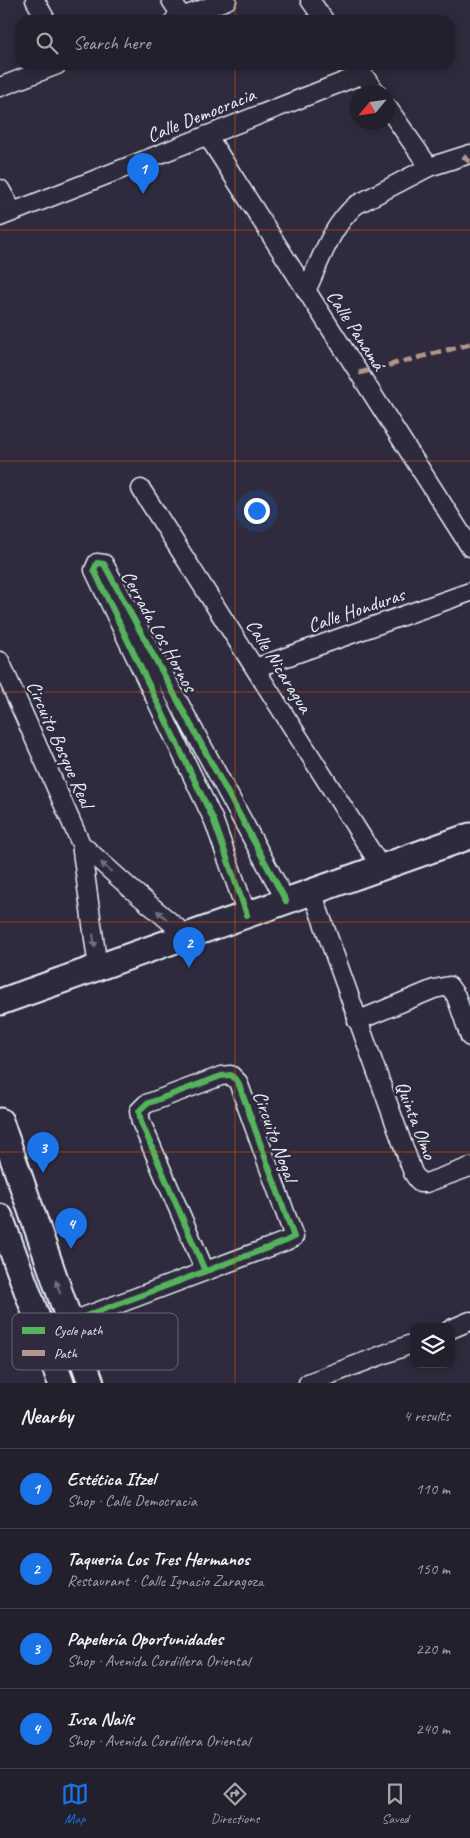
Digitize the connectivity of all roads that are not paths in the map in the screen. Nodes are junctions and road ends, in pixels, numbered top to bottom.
1 (35, 0) edge
2 (171, 0) edge
3 (227, 0) edge
4 (310, 0) edge
5 (43, 15) edge
6 (177, 15) edge
7 (186, 15) edge
8 (320, 15) edge
9 (44, 70) edge
10 (358, 70) edge
11 (361, 70) edge
12 (371, 85) edge
13 (0, 87) edge
14 (395, 118) edge
15 (207, 135) junction
16 (470, 154) edge
17 (430, 167) junction
18 (0, 189) edge
19 (7, 215) edge
20 (306, 291) junction
21 (141, 489) dead end
22 (470, 547) edge
23 (470, 592) edge
24 (0, 661) edge
25 (255, 668) junction
26 (7, 697) edge
27 (238, 810) junction
28 (214, 820) junction
29 (470, 836) edge
30 (81, 844) junction
31 (381, 867) junction
32 (312, 892) junction
33 (286, 901) junction
34 (247, 915) junction
35 (187, 936) junction
36 (98, 968) junction
37 (0, 1002) edge
38 (357, 1021) junction
39 (470, 1037) edge
40 (0, 1121) edge
41 (8, 1165) edge
42 (470, 1167) edge
43 (0, 1217) edge
44 (205, 1271) junction
45 (35, 1313) edge
46 (66, 1313) edge
47 (94, 1313) edge
48 (470, 1321) edge
49 (455, 1327) edge
50 (410, 1345) edge
51 (55, 1370) edge
52 (87, 1370) edge
53 (60, 1383) edge
54 (91, 1383) edge
55 (308, 1383) edge

1 - 5 street
2 - 6 street
3 - 7 street
4 - 8 street
9 - 13 street
10 - 15 street, Calle Democracia
11 - 12 street
14 - 17 street
15 - 19 street, Calle Democracia
15 - 20 street, Calle Panamá
16 - 17 street
17 - 20 street
18 - 19 street
20 - 22 street, Calle Panamá
21 - 25 street, Calle Nicaragua
23 - 25 street, Calle Honduras
24 - 26 street, Circuito Bosque Real
25 - 31 street, Calle Nicaragua
26 - 30 street, Circuito Bosque Real
27 - 28 street
27 - 28 street, Cerrada Los Hornos
27 - 33 street, Cerrada Los Hornos
28 - 34 street, Cerrada Los Hornos
29 - 31 main road
35 -> 30 street, Circuito Bosque Real
30 -> 36 street, Circuito Bosque Real
31 - 32 main road
32 - 33 main road
32 - 38 street, Quinta Olmo
33 - 34 main road
34 - 35 main road
35 - 36 main road
36 - 37 main road
38 - 39 street
38 - 42 street, Quinta Olmo
40 - 41 main road
46 -> 41 main road
43 - 45 main road
44 - 44 street, Circuito Nogal
44 - 47 street, Circuito Nogal
48 - 49 street
50 - 55 street
51 - 53 main road
52 - 54 main road

